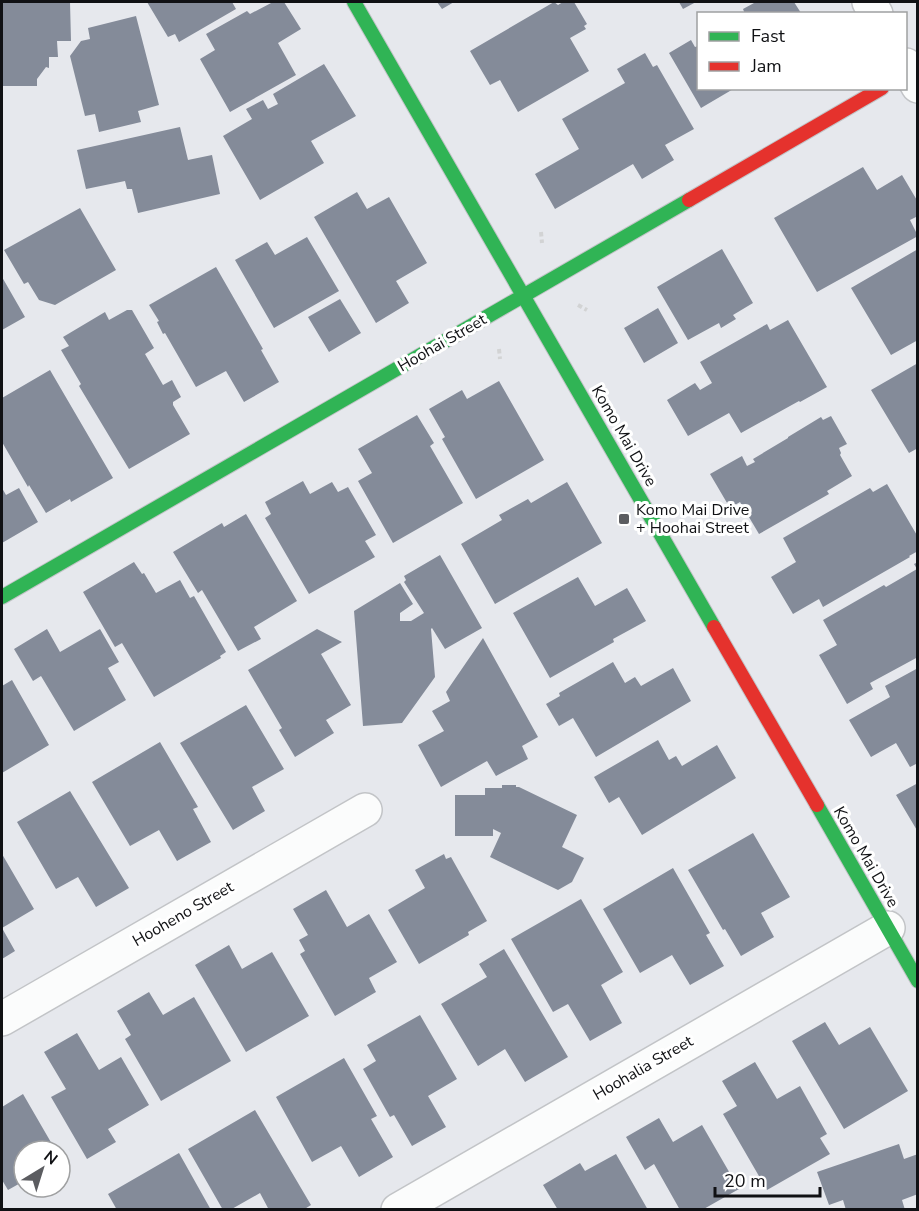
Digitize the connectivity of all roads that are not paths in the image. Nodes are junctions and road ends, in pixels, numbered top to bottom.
1 (354, 2) edge
2 (882, 90) edge
3 (524, 296) junction
4 (2, 597) edge
5 (365, 810) dead end
6 (888, 928) junction
7 (918, 981) edge
8 (2, 1019) edge
9 (398, 1209) edge

1 - 3 street, Komo Mai Drive
2 - 3 street, Hoohai Street
3 - 4 street, Hoohai Street
3 - 6 street, Komo Mai Drive
5 - 8 street, Hooheno Street
6 - 7 street, Komo Mai Drive
6 - 9 street, Hoohalia Street

